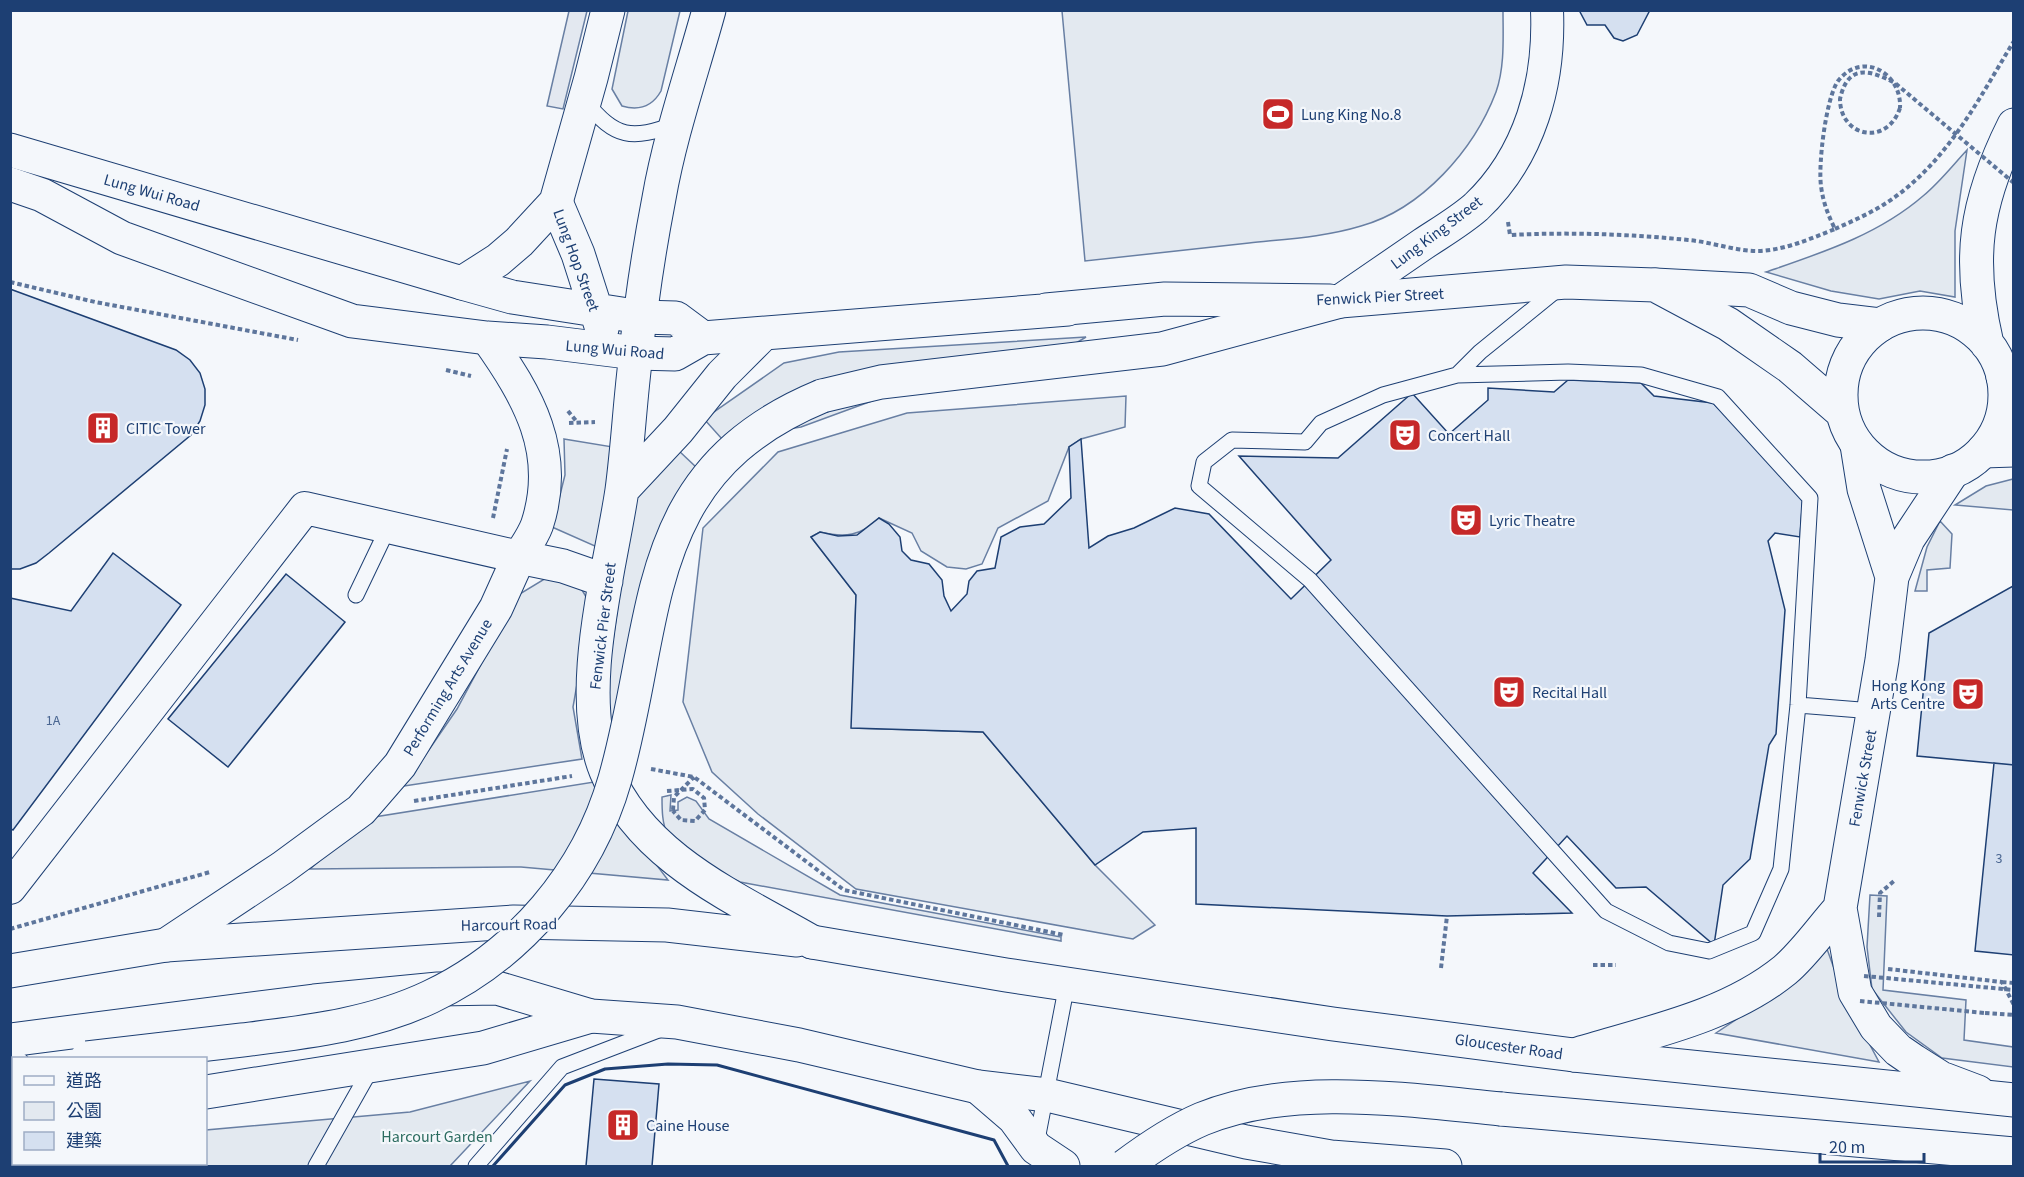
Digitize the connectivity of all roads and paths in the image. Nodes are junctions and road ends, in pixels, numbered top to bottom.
1 (608, 10) edge
2 (709, 10) edge
3 (1547, 10) edge
4 (2013, 41) edge
5 (585, 101) junction
6 (678, 123) junction
7 (2013, 125) edge
8 (10, 150) edge
9 (2013, 183) edge
10 (10, 184) edge
11 (556, 202) junction
12 (1508, 221) dead end
13 (1835, 230) junction
14 (10, 282) edge
15 (1566, 282) junction
16 (462, 283) junction
17 (1655, 285) junction
18 (1340, 301) junction
19 (1068, 309) junction
20 (596, 310) junction
21 (641, 317) junction
22 (1880, 325) junction
23 (842, 327) dead end
24 (487, 338) junction
25 (703, 338) junction
26 (307, 342) dead end
27 (1987, 344) junction
28 (622, 352) junction
29 (443, 369) dead end
30 (1457, 375) junction
31 (474, 376) dead end
32 (2008, 381) edge
33 (1842, 412) junction
34 (1857, 444) junction
35 (507, 447) dead end
36 (1998, 451) edge
37 (1953, 471) junction
38 (622, 490) junction
39 (388, 528) junction
40 (486, 551) junction
41 (519, 558) junction
42 (1892, 577) junction
43 (606, 581) junction
44 (356, 595) dead end
45 (1798, 705) junction
46 (1873, 711) junction
47 (605, 770) junction
48 (694, 777) junction
49 (667, 792) dead end
50 (361, 810) junction
51 (216, 871) dead end
52 (1894, 881) dead end
53 (10, 888) edge
54 (1880, 893) dead end
55 (1840, 909) junction
56 (1446, 916) dead end
57 (10, 929) edge
58 (1064, 935) dead end
59 (812, 942) junction
60 (166, 945) junction
61 (1593, 965) dead end
62 (1616, 965) dead end
63 (1441, 968) dead end
64 (1888, 969) dead end
65 (10, 971) edge
66 (1006, 975) joint
67 (1864, 976) dead end
68 (2002, 982) junction
69 (2013, 983) edge
70 (1067, 984) junction
71 (2013, 990) edge
72 (1860, 1001) dead end
73 (2013, 1005) edge
74 (2013, 1015) edge
75 (591, 1016) junction
76 (677, 1022) junction
77 (10, 1040) edge
78 (1574, 1055) junction
79 (103, 1057) edge
80 (374, 1065) junction
81 (978, 1087) junction
82 (207, 1092) edge
83 (1047, 1095) junction
84 (2002, 1098) edge
85 (2013, 1154) edge
86 (1037, 1157) edge
87 (316, 1167) edge
88 (476, 1167) edge
89 (1063, 1167) edge
90 (1125, 1167) edge
91 (1445, 1167) edge

1 - 5 main road, Lung Hop Street
2 - 6 main road
3 - 18 street, Lung King Street
4 - 13 path
5 - 6 lane
5 - 11 main road, Lung Hop Street
6 - 21 main road
7 - 27 main road
8 - 16 main road, Lung Wui Road
9 - 13 path, bridge
10 - 24 main road, Lung Wui Road
11 - 16 main road
11 - 20 main road, Lung Hop Street
12 - 13 path
14 - 26 path
15 - 17 main road, Fenwick Pier Street
15 - 18 main road, Fenwick Pier Street
15 - 30 lane
16 - 20 main road, Lung Wui Road
17 - 22 main road, Fenwick Pier Street
17 - 33 main road, Fenwick Pier Street
18 - 19 main road, Fenwick Pier Street
18 - 79 main road, bridge
19 - 23 main road, Fenwick Pier Street
19 - 25 main road, Fenwick Pier Street
20 - 21 main road, Lung Wui Road
20 - 28 main road, Lung Hop Street
21 - 25 main road, Lung Wui Road
21 - 28 main road, Fenwick Pier Street
22 - 27 main road
22 - 33 main road
24 - 28 main road, Lung Wui Road
24 - 41 street, Performing Arts Avenue
25 - 28 main road, Lung Wui Road
25 - 38 main road
27 - 32 main road
28 - 38 main road, Fenwick Pier Street
29 - 31 path
30 - 45 lane
30 - 45 lane
32 - 36 main road
33 - 34 main road
34 - 37 main road
34 - 42 main road, Fenwick Street
35 - 40 path
36 - 37 main road
37 - 42 main road, Fenwick Street
38 - 43 main road, Fenwick Pier Street
39 - 40 street
39 - 44 lane
39 - 53 street
40 - 41 street
41 - 43 main road
41 - 50 main road, Performing Arts Avenue
42 - 46 main road, Fenwick Street
43 - 47 main road, Fenwick Pier Street
45 - 46 lane
46 - 55 main road, Fenwick Street
47 - 48 path
47 - 50 path
47 - 59 main road, Fenwick Pier Street
48 - 49 path, bridge
48 - 58 path
50 - 60 main road, Performing Arts Avenue
51 - 57 path
52 - 54 path
55 - 78 main road
55 - 84 main road, Fenwick Street
56 - 63 path
59 - 60 main road, Harcourt Road
59 - 66 main road, Harcourt Road
60 - 65 main road, Harcourt Road
61 - 62 path
64 - 68 path
66 - 70 main road, Gloucester Road
67 - 71 path, bridge
68 - 69 path
68 - 73 path
70 - 78 main road, Gloucester Road
70 - 83 lane
72 - 74 path, bridge
75 - 76 main road
75 - 77 main road
75 - 80 main road
76 - 81 main road
76 - 88 lane
78 - 84 main road, Gloucester Road
80 - 82 main road
80 - 87 lane
81 - 83 main road
81 - 86 main road
83 - 86 lane
83 - 91 main road
85 - 90 main road, bridge
86 - 89 main road

